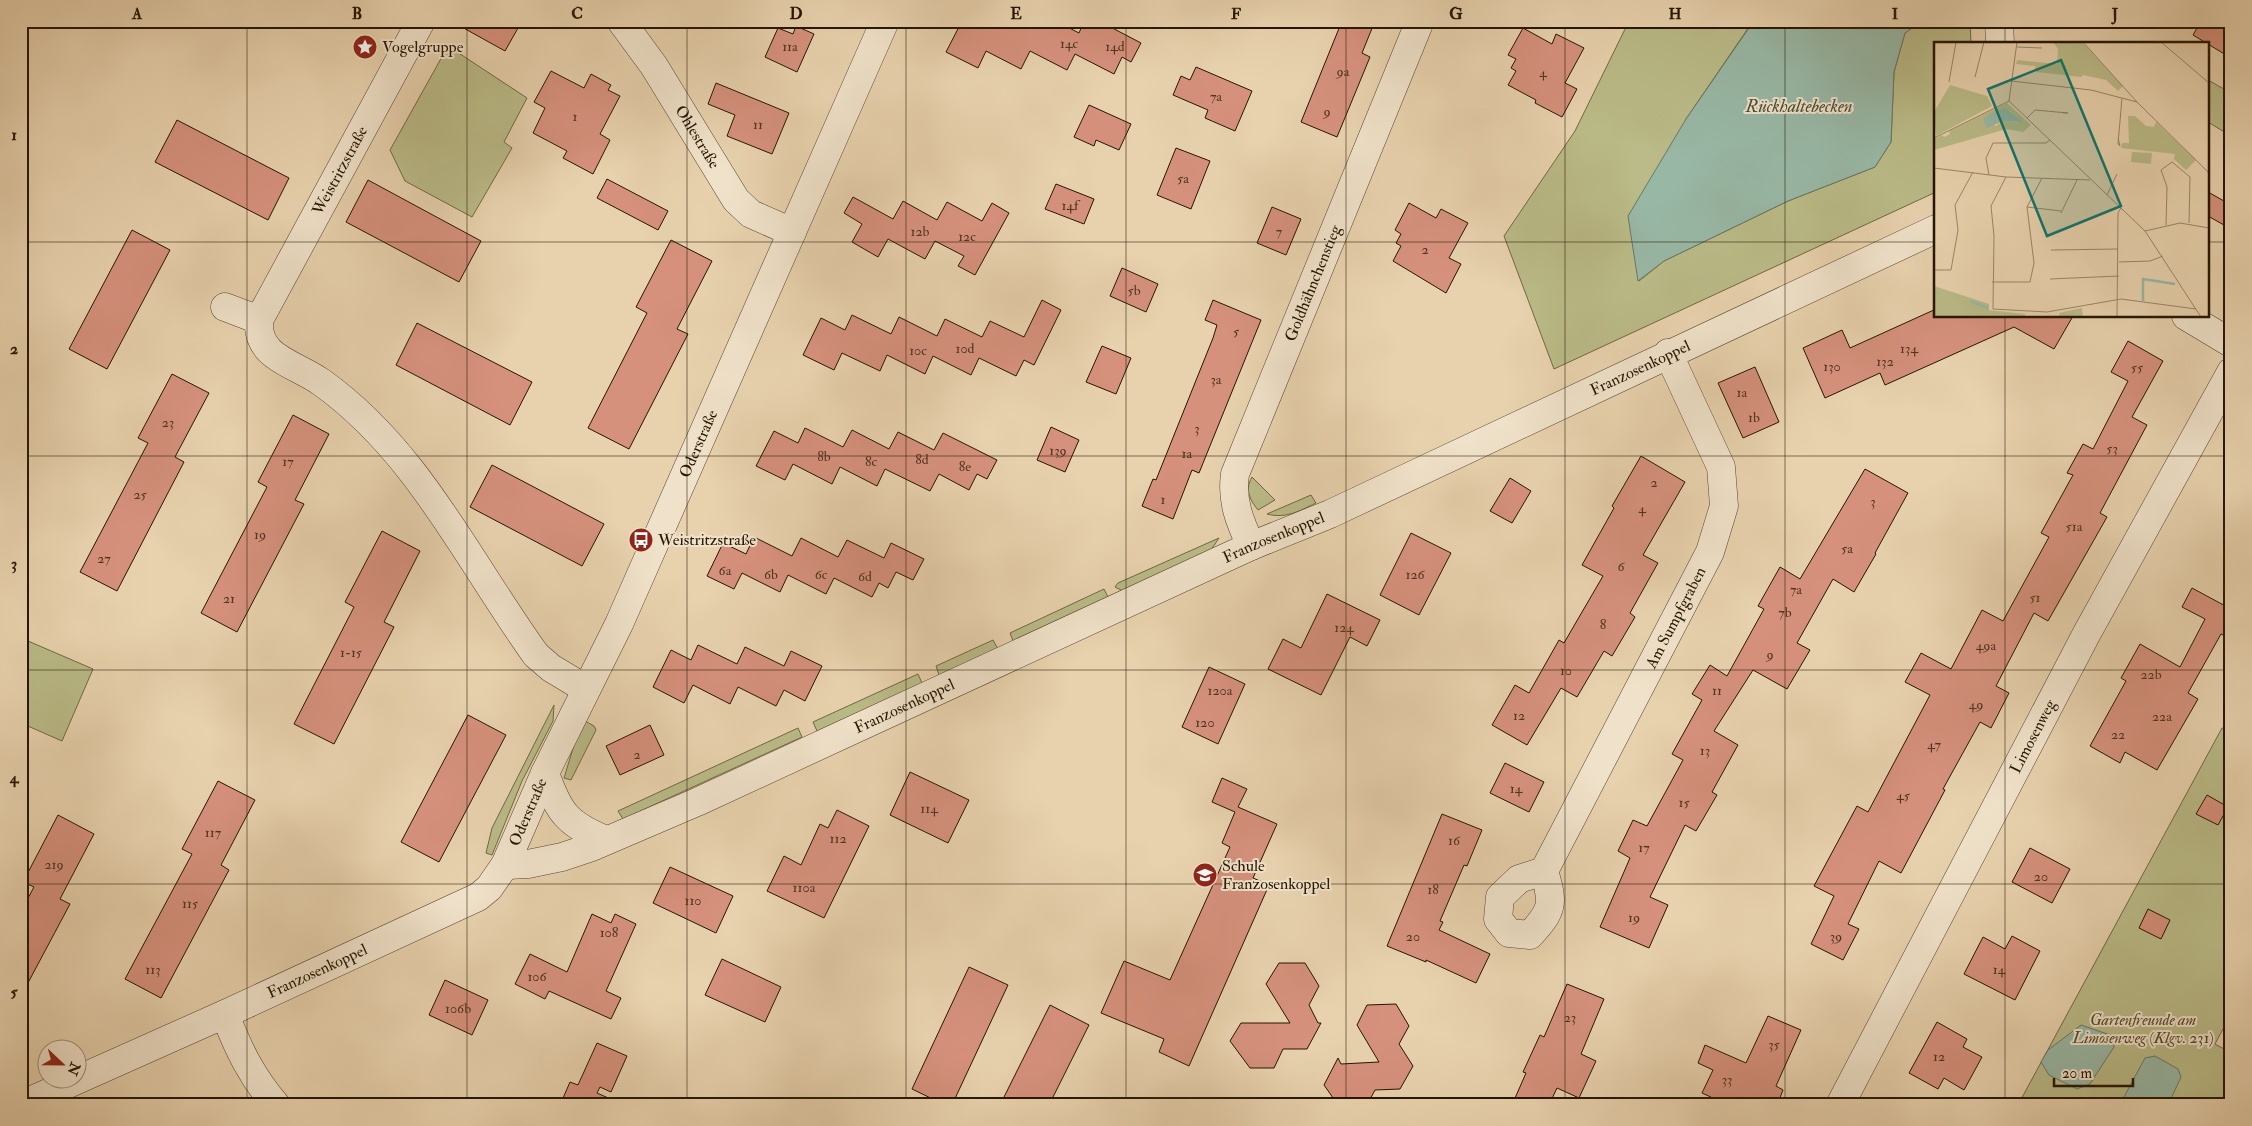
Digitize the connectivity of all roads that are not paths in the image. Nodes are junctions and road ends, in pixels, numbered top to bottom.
1 (421, 21) edge
2 (621, 21) edge
3 (885, 21) edge
4 (1420, 21) edge
5 (1999, 21) edge
6 (2000, 42) edge
7 (1934, 229) edge
8 (792, 232) junction
9 (225, 307) dead end
10 (2189, 318) edge
11 (259, 320) junction
12 (2231, 343) edge
13 (1668, 353) junction
14 (2231, 372) edge
15 (1251, 546) junction
16 (586, 689) junction
17 (545, 773) junction
18 (606, 840) junction
19 (505, 865) junction
20 (1544, 871) dead end
21 (225, 1014) junction
22 (21, 1105) edge
23 (276, 1105) edge
24 (1840, 1105) edge

1 - 11 street, Weistritzstraße
2 - 8 street, Ohlestraße
3 - 8 street, Oderstraße
4 - 15 street, Goldhähnchenstieg
5 - 6 street
7 - 13 street, Franzosenkoppel
8 - 16 street, Oderstraße
9 - 11 street
10 - 12 street
11 - 16 street
13 - 15 street, Franzosenkoppel
13 - 20 street, Am Sumpfgraben
14 - 24 street, Limosenweg
15 - 18 street, Franzosenkoppel
16 - 17 street, Oderstraße
17 - 18 street
17 - 19 street, Oderstraße
18 - 19 street, Franzosenkoppel
19 - 21 street, Franzosenkoppel
21 - 22 street, Franzosenkoppel
21 - 23 street

